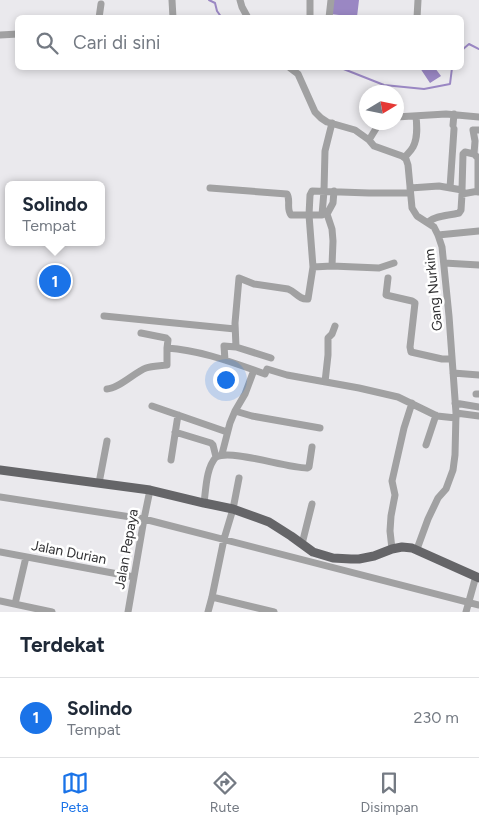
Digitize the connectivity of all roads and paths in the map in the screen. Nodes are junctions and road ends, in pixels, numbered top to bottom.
1 (172, 0) edge
2 (238, 0) edge
3 (310, 0) edge
4 (331, 0) edge
5 (418, 0) edge
6 (102, 4) dead end
7 (100, 15) edge
8 (174, 15) edge
9 (246, 15) edge
10 (310, 15) edge
11 (329, 15) edge
12 (417, 15) edge
13 (15, 34) edge
14 (0, 35) edge
15 (293, 70) edge
16 (454, 114) junction
17 (416, 116) junction
18 (404, 117) edge
19 (479, 117) edge
20 (332, 123) junction
21 (375, 130) edge
22 (479, 130) edge
23 (369, 140) junction
24 (477, 156) edge
25 (404, 157) junction
26 (210, 188) dead end
27 (450, 188) junction
28 (410, 190) junction
29 (324, 191) junction
30 (334, 191) junction
31 (478, 191) edge
32 (463, 192) junction
33 (309, 215) junction
34 (428, 222) junction
35 (479, 230) edge
36 (438, 235) junction
37 (444, 263) junction
38 (394, 264) dead end
39 (479, 265) edge
40 (332, 266) junction
41 (313, 267) junction
42 (388, 278) dead end
43 (104, 316) dead end
44 (335, 326) dead end
45 (235, 329) junction
46 (141, 333) dead end
47 (236, 347) junction
48 (167, 348) junction
49 (271, 358) dead end
50 (451, 359) junction
51 (225, 360) junction
52 (254, 370) junction
53 (453, 373) junction
54 (479, 375) edge
55 (326, 382) junction
56 (107, 388) dead end
57 (455, 403) junction
58 (412, 404) junction
59 (152, 406) dead end
60 (479, 406) edge
61 (235, 411) junction
62 (178, 415) junction
63 (436, 416) junction
64 (456, 416) junction
65 (479, 416) edge
66 (320, 428) dead end
67 (174, 432) junction
68 (227, 432) junction
69 (107, 441) dead end
70 (426, 445) dead end
71 (312, 448) dead end
72 (219, 455) junction
73 (171, 460) dead end
74 (0, 470) edge
75 (239, 478) dead end
76 (99, 483) junction
77 (150, 490) junction
78 (0, 497) edge
79 (204, 503) junction
80 (312, 504) dead end
81 (233, 509) junction
82 (144, 519) junction
83 (224, 539) junction
84 (302, 544) junction
85 (392, 549) junction
86 (417, 549) junction
87 (0, 552) edge
88 (26, 557) junction
89 (134, 577) junction
90 (478, 577) edge
91 (212, 597) junction
92 (0, 602) edge
93 (468, 602) junction
94 (15, 604) junction
95 (479, 605) edge
96 (27, 610) edge
97 (52, 612) edge
98 (128, 612) edge
99 (208, 612) edge
100 (274, 612) edge
101 (466, 612) edge

1 - 8 street
2 - 9 street
3 - 10 street
4 - 11 street
5 - 12 street
6 - 7 street
13 - 14 street
15 - 20 street
16 - 17 street
16 - 19 street
16 - 27 street
17 - 18 street
17 - 25 street
20 - 23 street
20 - 29 street
21 - 23 street
22 - 24 street
23 - 25 street
24 - 31 street
24 - 32 street
25 - 28 street, Gang Nurkim
26 - 33 street
27 - 28 street
27 - 32 street
28 - 30 street
28 - 34 street, Gang Nurkim
29 - 30 street
29 - 33 street
29 - 33 street
30 - 40 street
31 - 32 street
32 - 34 street
33 - 41 street
34 - 36 street, Gang Nurkim
35 - 36 street
36 - 37 street, Gang Nurkim
37 - 39 street
37 - 50 street, Gang Nurkim
38 - 40 street
40 - 41 street
41 - 45 street
42 - 50 street
43 - 45 street
44 - 55 street
45 - 47 street
46 - 48 street
47 - 49 street
47 - 51 street
48 - 51 street
48 - 56 street
50 - 53 street, Gang Nurkim
51 - 52 street
52 - 55 street
52 - 61 street
53 - 54 street
53 - 57 street, Gang Nurkim
55 - 58 street
57 - 60 street
57 - 64 street, Gang Nurkim
58 - 63 street
58 - 85 street
59 - 62 street
61 - 66 street
61 - 68 street
62 - 67 street
62 - 68 street
63 - 64 street
63 - 70 street
64 - 65 street
64 - 86 street, Gang Nurkim
67 - 72 street
67 - 73 street
68 - 72 street
69 - 76 street
71 - 72 street
72 - 79 street
74 - 76 main road
75 - 81 street
76 - 77 main road
77 - 79 main road
77 - 82 street, Jalan Pepaya
78 - 82 street
79 - 81 main road
80 - 84 street
81 - 83 street
81 - 84 main road
82 - 83 street
82 - 89 street, Jalan Pepaya
83 - 91 street
83 - 93 street
84 - 85 main road
85 - 86 main road
86 - 90 main road
87 - 88 street, Jalan Durian
88 - 89 street, Jalan Durian
88 - 94 street
89 - 98 street, Jalan Pepaya
90 - 93 street
91 - 99 street
91 - 100 street
92 - 94 street
93 - 95 street
93 - 101 street
94 - 96 street
96 - 97 street

